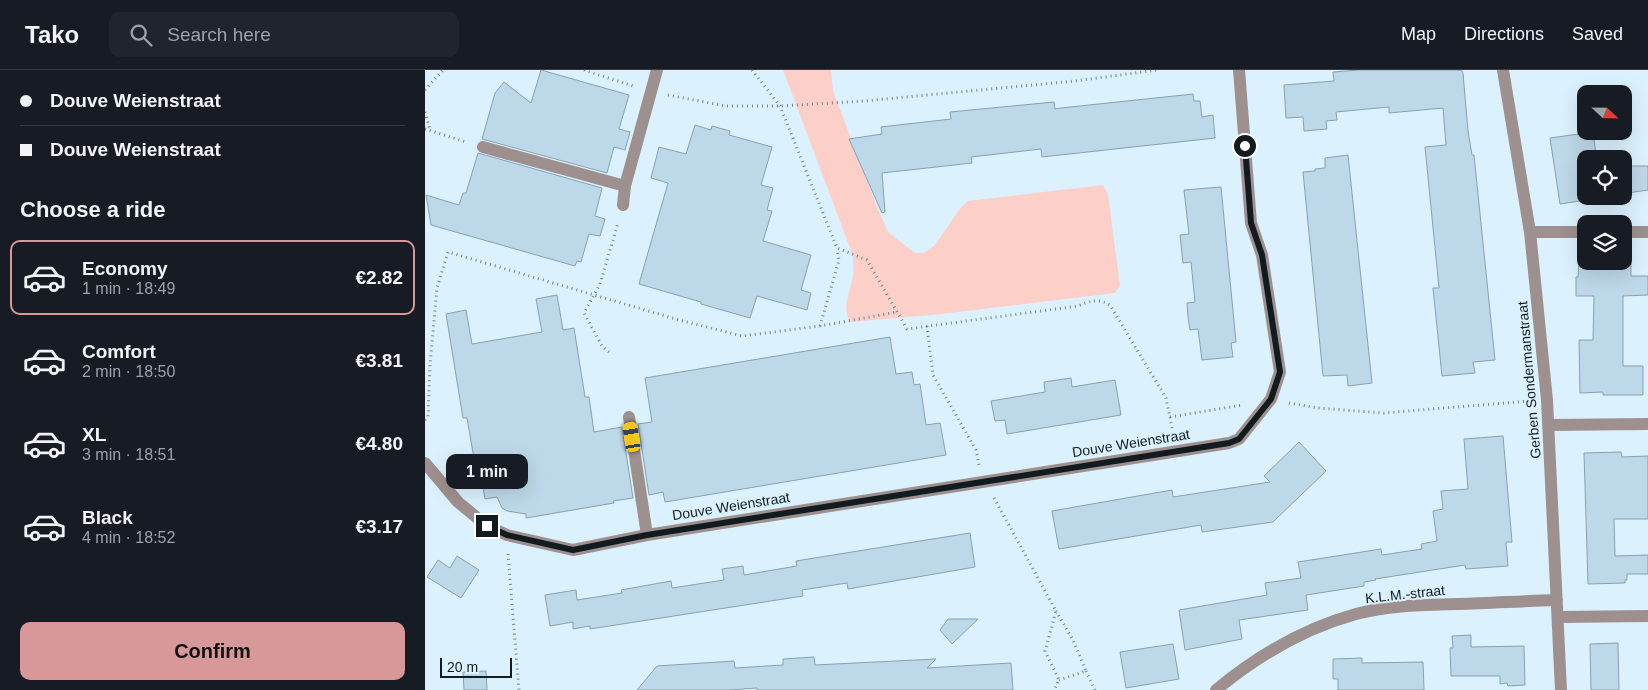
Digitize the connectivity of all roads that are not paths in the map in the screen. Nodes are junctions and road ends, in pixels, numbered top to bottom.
1 (657, 70) edge
2 (1239, 70) edge
3 (1503, 70) edge
4 (483, 147) road end
5 (625, 186) junction
6 (623, 206) road end
7 (1530, 232) junction
8 (1577, 232) edge
9 (1632, 232) edge
10 (1648, 232) edge
11 (629, 417) dead end
12 (1648, 424) edge
13 (1549, 425) junction
14 (425, 463) edge
15 (647, 535) junction
16 (1557, 600) junction
17 (1648, 616) edge
18 (1558, 617) junction
19 (1217, 690) edge
20 (1561, 690) edge

1 - 5 street
2 - 15 street, Douve Weienstraat
3 - 7 street, Gerben Sondermanstraat
4 - 5 street
5 - 6 street
7 - 8 street
7 - 13 street, Gerben Sondermanstraat
9 - 10 street
11 - 15 street
12 - 13 street
13 - 16 street, Gerben Sondermanstraat
14 - 15 street, Douve Weienstraat
16 - 18 street, Gerben Sondermanstraat
16 - 19 street, K.L.M.-straat
17 - 18 street
18 - 20 street, Gerben Sondermanstraat

